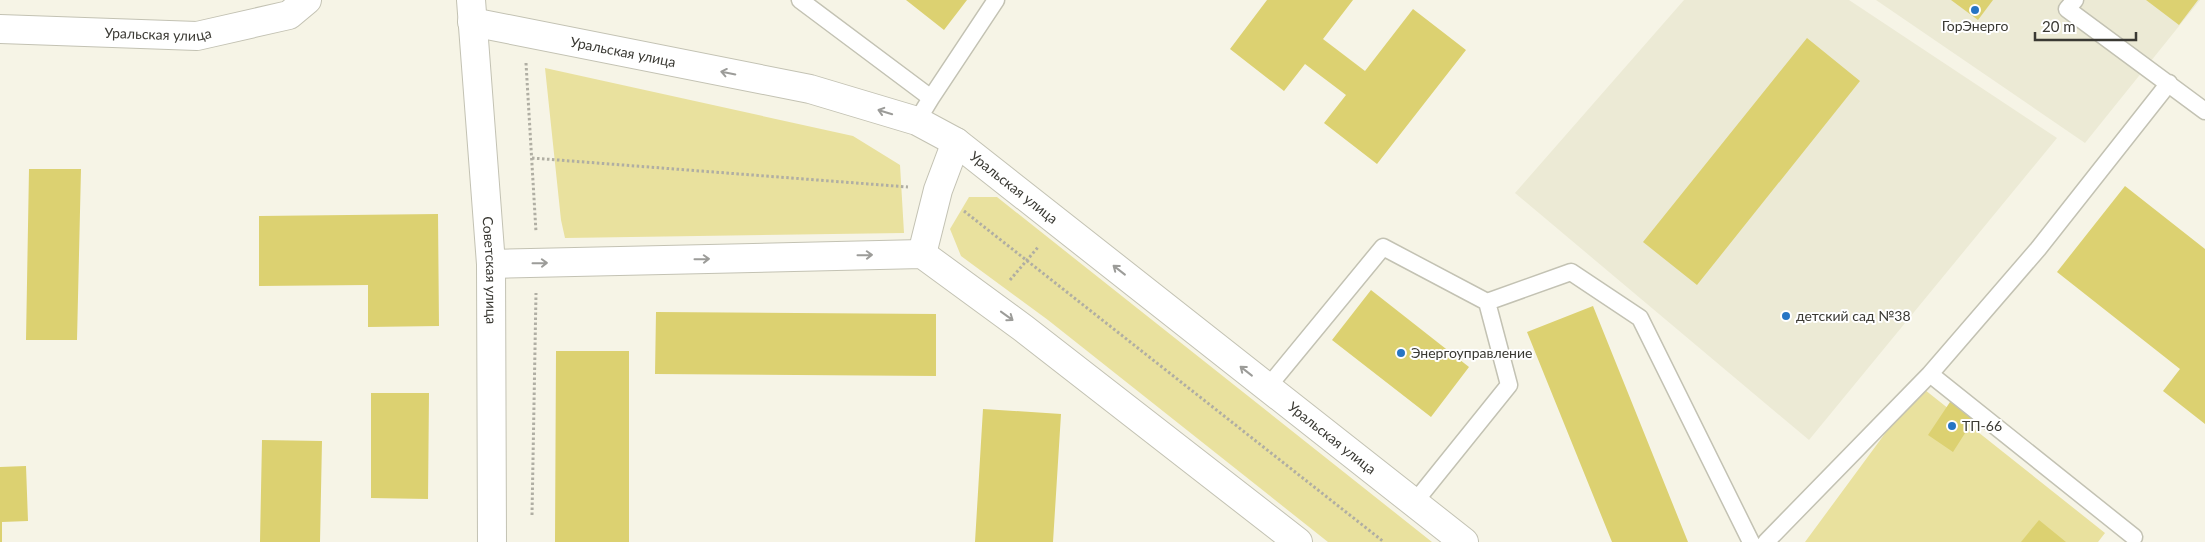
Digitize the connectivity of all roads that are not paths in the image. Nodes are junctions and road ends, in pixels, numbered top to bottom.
1 (307, 0) edge
2 (800, 0) edge
3 (996, 0) edge
4 (2074, 0) edge
5 (472, 11) edge
6 (0, 29) edge
7 (2170, 83) junction
8 (931, 98) junction
9 (2205, 111) edge
10 (916, 121) junction
11 (956, 142) junction
12 (922, 254) junction
13 (491, 264) junction
14 (1487, 302) junction
15 (1930, 374) junction
16 (1267, 388) junction
17 (1414, 503) junction
18 (2135, 540) edge
19 (492, 542) edge
20 (1298, 542) edge
21 (1464, 542) edge
22 (1751, 542) edge
23 (1766, 542) edge

1 - 6 street, Уральская улица
2 - 8 lane
3 - 8 lane
4 - 7 lane
10 -> 5 street, Уральская улица
5 - 13 street, Советская улица
7 - 9 lane
7 - 15 lane
8 - 10 lane
10 - 11 street, Уральская улица
11 - 12 street
16 -> 11 street, Уральская улица
13 -> 12 street
12 -> 20 street
13 - 19 street, Советская улица
14 - 16 lane
14 - 17 lane
14 - 22 lane
15 - 18 lane
15 - 23 lane
16 - 17 street, Уральская улица
17 - 21 street, Уральская улица

